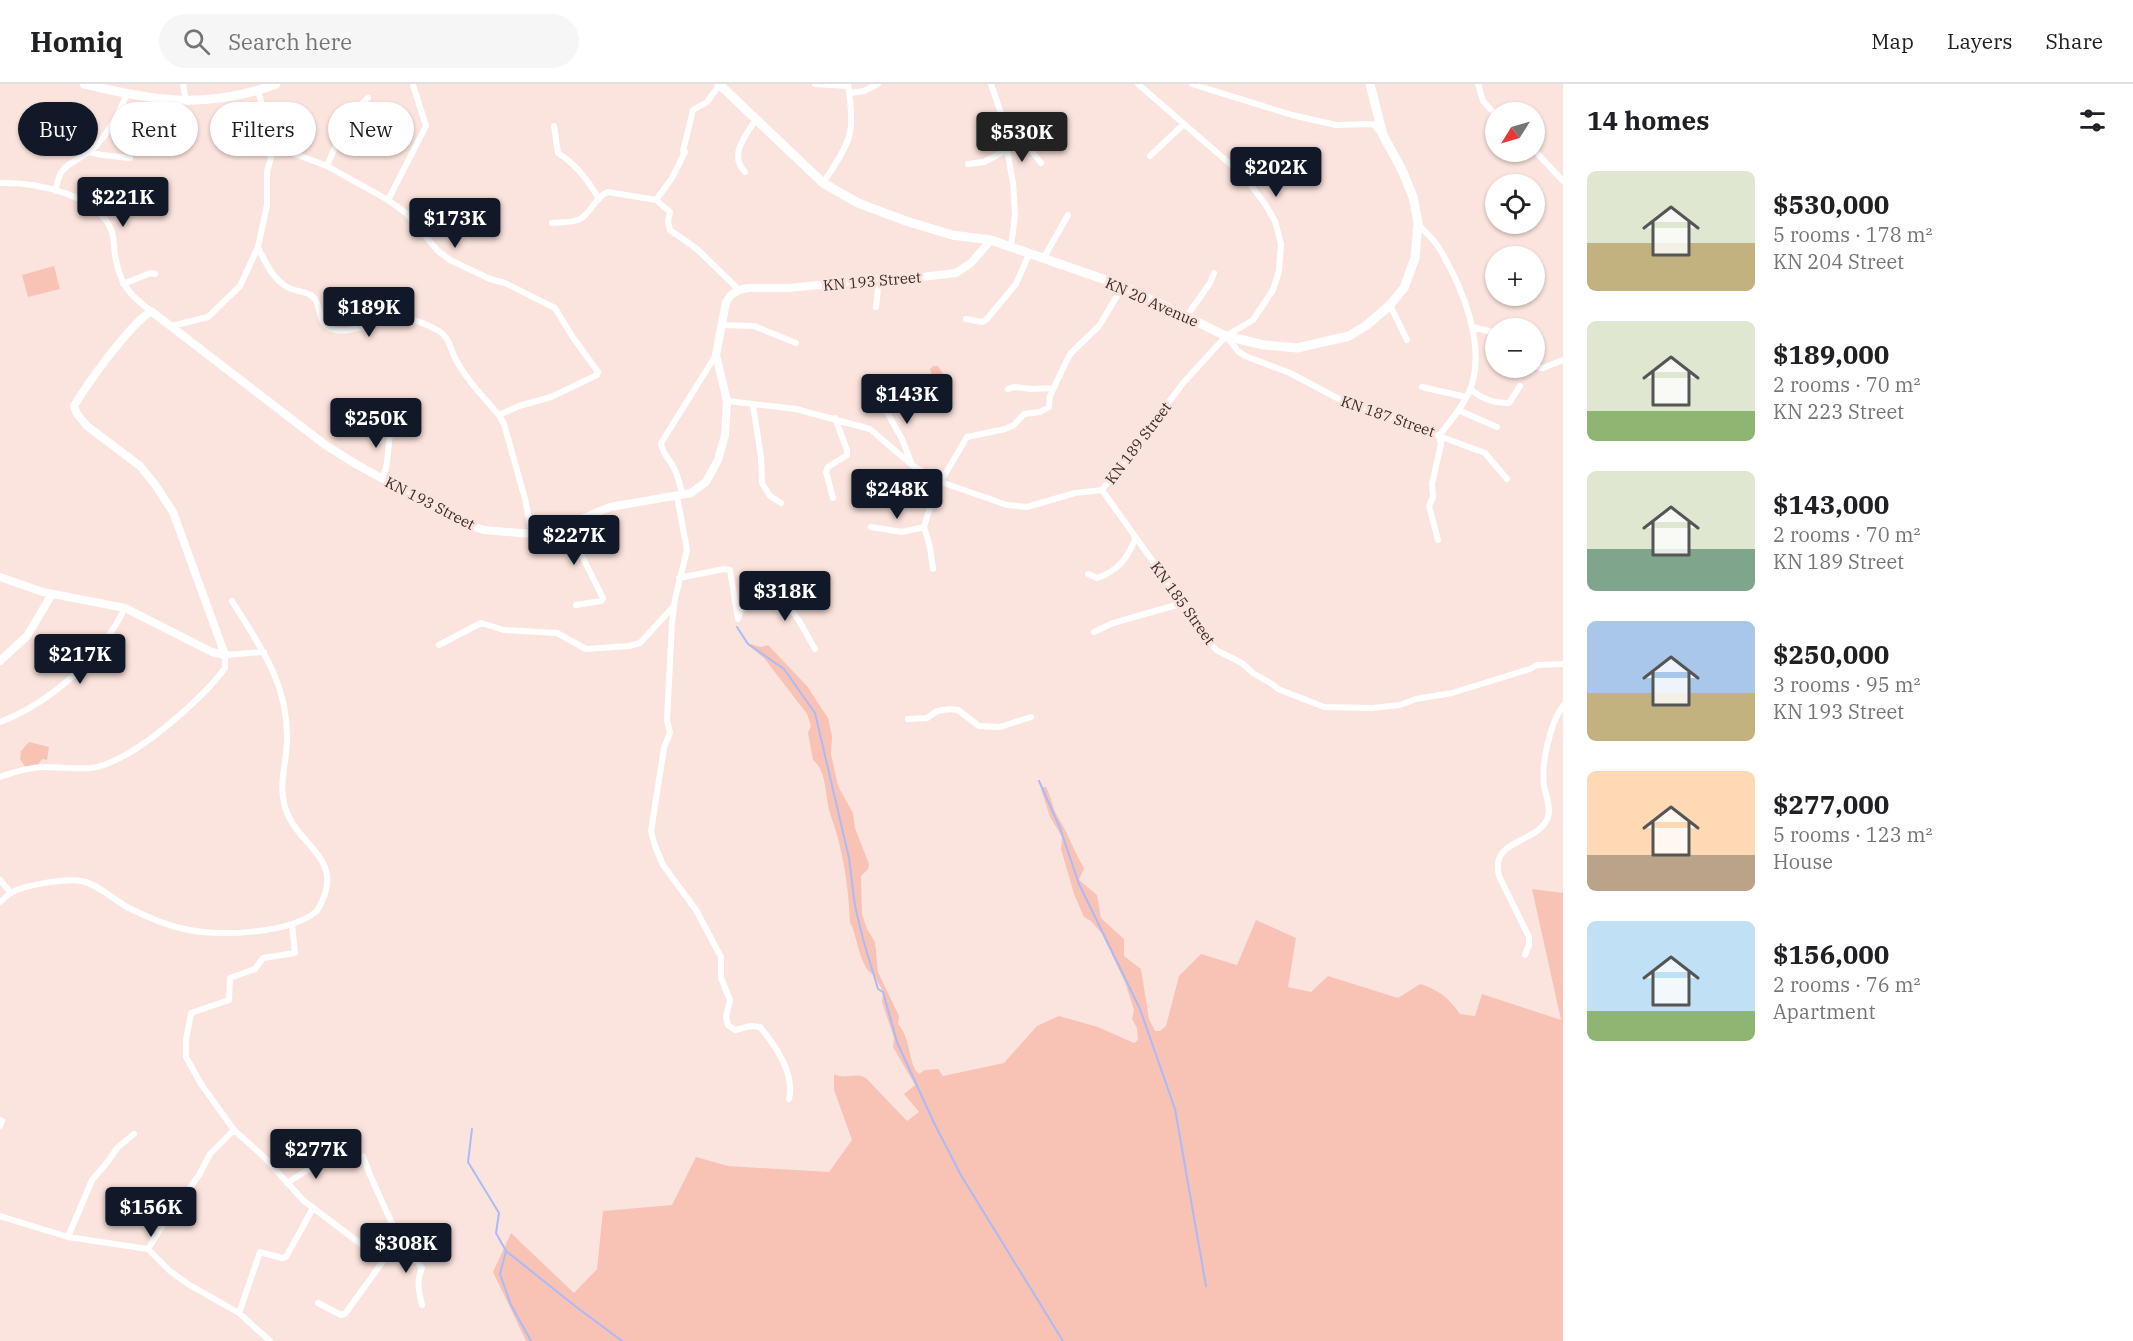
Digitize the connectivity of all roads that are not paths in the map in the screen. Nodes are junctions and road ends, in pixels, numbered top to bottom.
1 (84, 84) edge
2 (183, 84) edge
3 (276, 84) edge
4 (719, 84) edge
5 (815, 84) edge
6 (878, 84) edge
7 (991, 84) edge
8 (1138, 84) edge
9 (1192, 84) edge
10 (1370, 84) edge
11 (1478, 84) edge
12 (413, 85) edge
13 (848, 88) edge
14 (258, 91) junction
15 (127, 94) junction
16 (368, 98) dead end
17 (186, 101) junction
18 (262, 102) edge
19 (1485, 103) edge
20 (757, 118) junction
21 (1184, 124) junction
22 (554, 126) dead end
23 (1383, 135) junction
24 (1010, 140) junction
25 (98, 143) edge
26 (1007, 150) junction
27 (98, 154) edge
28 (83, 156) edge
29 (271, 156) edge
30 (300, 156) edge
31 (1150, 156) dead end
32 (130, 158) dead end
33 (1545, 162) edge
34 (1041, 163) dead end
35 (968, 164) dead end
36 (327, 166) junction
37 (745, 172) dead end
38 (1563, 181) edge
39 (0, 183) edge
40 (823, 183) junction
41 (55, 191) junction
42 (598, 199) junction
43 (388, 200) junction
44 (656, 200) junction
45 (1068, 215) dead end
46 (552, 223) dead end
47 (1418, 223) junction
48 (991, 240) junction
49 (258, 247) junction
50 (1011, 247) junction
51 (1029, 254) junction
52 (1043, 259) junction
53 (1214, 273) dead end
54 (154, 274) dead end
55 (879, 279) junction
56 (123, 284) junction
57 (1123, 286) junction
58 (740, 290) junction
59 (1390, 306) junction
60 (876, 307) dead end
61 (151, 311) junction
62 (1186, 317) junction
63 (966, 319) dead end
64 (721, 325) junction
65 (172, 326) junction
66 (1472, 327) junction
67 (1485, 330) edge
68 (1226, 336) junction
69 (1407, 340) dead end
70 (796, 343) dead end
71 (716, 355) junction
72 (1563, 360) edge
73 (1545, 367) edge
74 (1520, 386) dead end
75 (1422, 387) dead end
76 (1053, 388) junction
77 (1008, 389) dead end
78 (1470, 389) junction
79 (878, 396) dead end
80 (1466, 397) junction
81 (727, 401) junction
82 (753, 405) junction
83 (1458, 410) junction
84 (499, 416) junction
85 (835, 418) junction
86 (391, 424) dead end
87 (1497, 427) dead end
88 (1439, 436) junction
89 (912, 465) junction
90 (383, 478) junction
91 (1507, 479) dead end
92 (940, 481) junction
93 (1102, 490) junction
94 (680, 495) junction
95 (833, 498) dead end
96 (781, 503) dead end
97 (563, 526) junction
98 (871, 527) dead end
99 (924, 527) junction
100 (532, 534) junction
101 (1136, 537) junction
102 (1438, 540) dead end
103 (933, 569) dead end
104 (1088, 574) dead end
105 (0, 577) edge
106 (679, 578) junction
107 (52, 594) junction
108 (232, 601) dead end
109 (1180, 604) junction
110 (576, 605) dead end
111 (674, 606) junction
112 (125, 608) junction
113 (1094, 632) dead end
114 (439, 645) dead end
115 (816, 649) dead end
116 (264, 652) junction
117 (225, 656) junction
118 (0, 661) edge
119 (1563, 664) edge
120 (1563, 706) edge
121 (1031, 717) dead end
122 (908, 719) dead end
123 (0, 722) edge
124 (0, 777) edge
125 (0, 880) edge
126 (11, 893) junction
127 (0, 902) edge
128 (292, 925) junction
129 (1525, 956) dead end
130 (789, 1099) dead end
131 (0, 1120) edge
132 (0, 1126) edge
133 (234, 1130) junction
134 (134, 1134) dead end
135 (331, 1155) dead end
136 (363, 1156) dead end
137 (287, 1183) junction
138 (313, 1208) junction
139 (0, 1215) edge
140 (68, 1237) junction
141 (399, 1239) junction
142 (148, 1249) junction
143 (382, 1260) junction
144 (318, 1303) dead end
145 (422, 1305) dead end
146 (239, 1313) junction
147 (270, 1341) edge

1 - 15 main road
2 - 17 street
3 - 14 main road
4 - 20 main road, KN 20 Avenue
4 - 44 street
5 - 13 street
6 - 13 street
7 - 24 street
8 - 21 street, KN 189 Street
9 - 23 street
10 - 23 main road, KN 20 Avenue
11 - 19 street
12 - 43 street
13 - 40 street
14 - 17 main road
14 - 18 street
15 - 17 main road
15 - 25 street
16 - 36 street
20 - 37 street
20 - 40 main road, KN 20 Avenue
21 - 31 street
21 - 68 street, KN 189 Street
22 - 42 street
23 - 47 main road, KN 20 Avenue
24 - 26 street
24 - 34 street
26 - 35 street
26 - 50 street
27 - 32 street
28 - 41 street
29 - 49 street
30 - 36 street
33 - 38 street
36 - 43 street
39 - 41 street
40 - 48 main road, KN 20 Avenue
41 - 56 street
42 - 44 street
42 - 46 street
43 - 84 street
44 - 58 street
45 - 52 street
47 - 59 main road, KN 20 Avenue
47 - 66 street, KN 187 Street
48 - 50 main road, KN 20 Avenue
48 - 55 street, KN 193 Street
49 - 65 street
49 - 84 street
50 - 51 main road, KN 20 Avenue
51 - 52 main road, KN 20 Avenue
51 - 63 street
52 - 57 main road, KN 20 Avenue
53 - 62 street
54 - 56 street
55 - 58 street, KN 193 Street
55 - 60 street
56 - 61 street
57 - 62 main road, KN 20 Avenue
57 - 76 street
58 - 64 street, KN 193 Street
59 - 68 main road, KN 20 Avenue
59 - 69 street
61 - 65 street, KN 193 Street
61 - 117 street
62 - 68 main road, KN 20 Avenue
64 - 70 street
64 - 71 street, KN 193 Street
65 - 90 street, KN 193 Street
66 - 67 street
66 - 78 street, KN 187 Street
68 - 88 street, KN 187 Street
68 - 93 street, KN 189 Street
71 - 81 street, KN 193 Street
71 - 94 street
72 - 73 street
74 - 78 street
75 - 80 street
76 - 77 street
76 - 92 street
78 - 80 street, KN 187 Street
79 - 89 street
80 - 83 street, KN 187 Street
81 - 82 street, KN 189 Street
81 - 94 street, KN 193 Street
82 - 85 street, KN 189 Street
82 - 96 street
83 - 87 street
83 - 88 street, KN 187 Street
84 - 100 street
85 - 89 street, KN 189 Street
85 - 95 street
86 - 90 street
88 - 91 street
88 - 102 street
89 - 92 street, KN 189 Street
90 - 100 street, KN 193 Street
92 - 93 street, KN 189 Street
92 - 99 street
93 - 101 street, KN 185 Street
94 - 97 street, KN 193 Street
94 - 106 street
97 - 100 street, KN 193 Street
97 - 110 street
98 - 99 street
99 - 103 street
101 - 104 street
101 - 109 street, KN 185 Street
105 - 107 street
106 - 111 street
106 - 115 street
107 - 112 street
107 - 118 street
108 - 116 street
109 - 113 street
109 - 119 street, KN 185 Street
111 - 114 street
111 - 130 street
112 - 117 street
112 - 123 street
116 - 117 street
116 - 128 street
117 - 124 street
120 - 129 street
121 - 122 street
125 - 126 street
126 - 127 street
126 - 128 street
128 - 133 street
131 - 132 street
133 - 137 street
133 - 142 street
134 - 140 street
135 - 137 street
136 - 141 street
137 - 138 street
138 - 143 street
138 - 146 street
139 - 140 street
140 - 142 street
141 - 143 street
141 - 145 street
142 - 146 street
143 - 144 street
146 - 147 street

